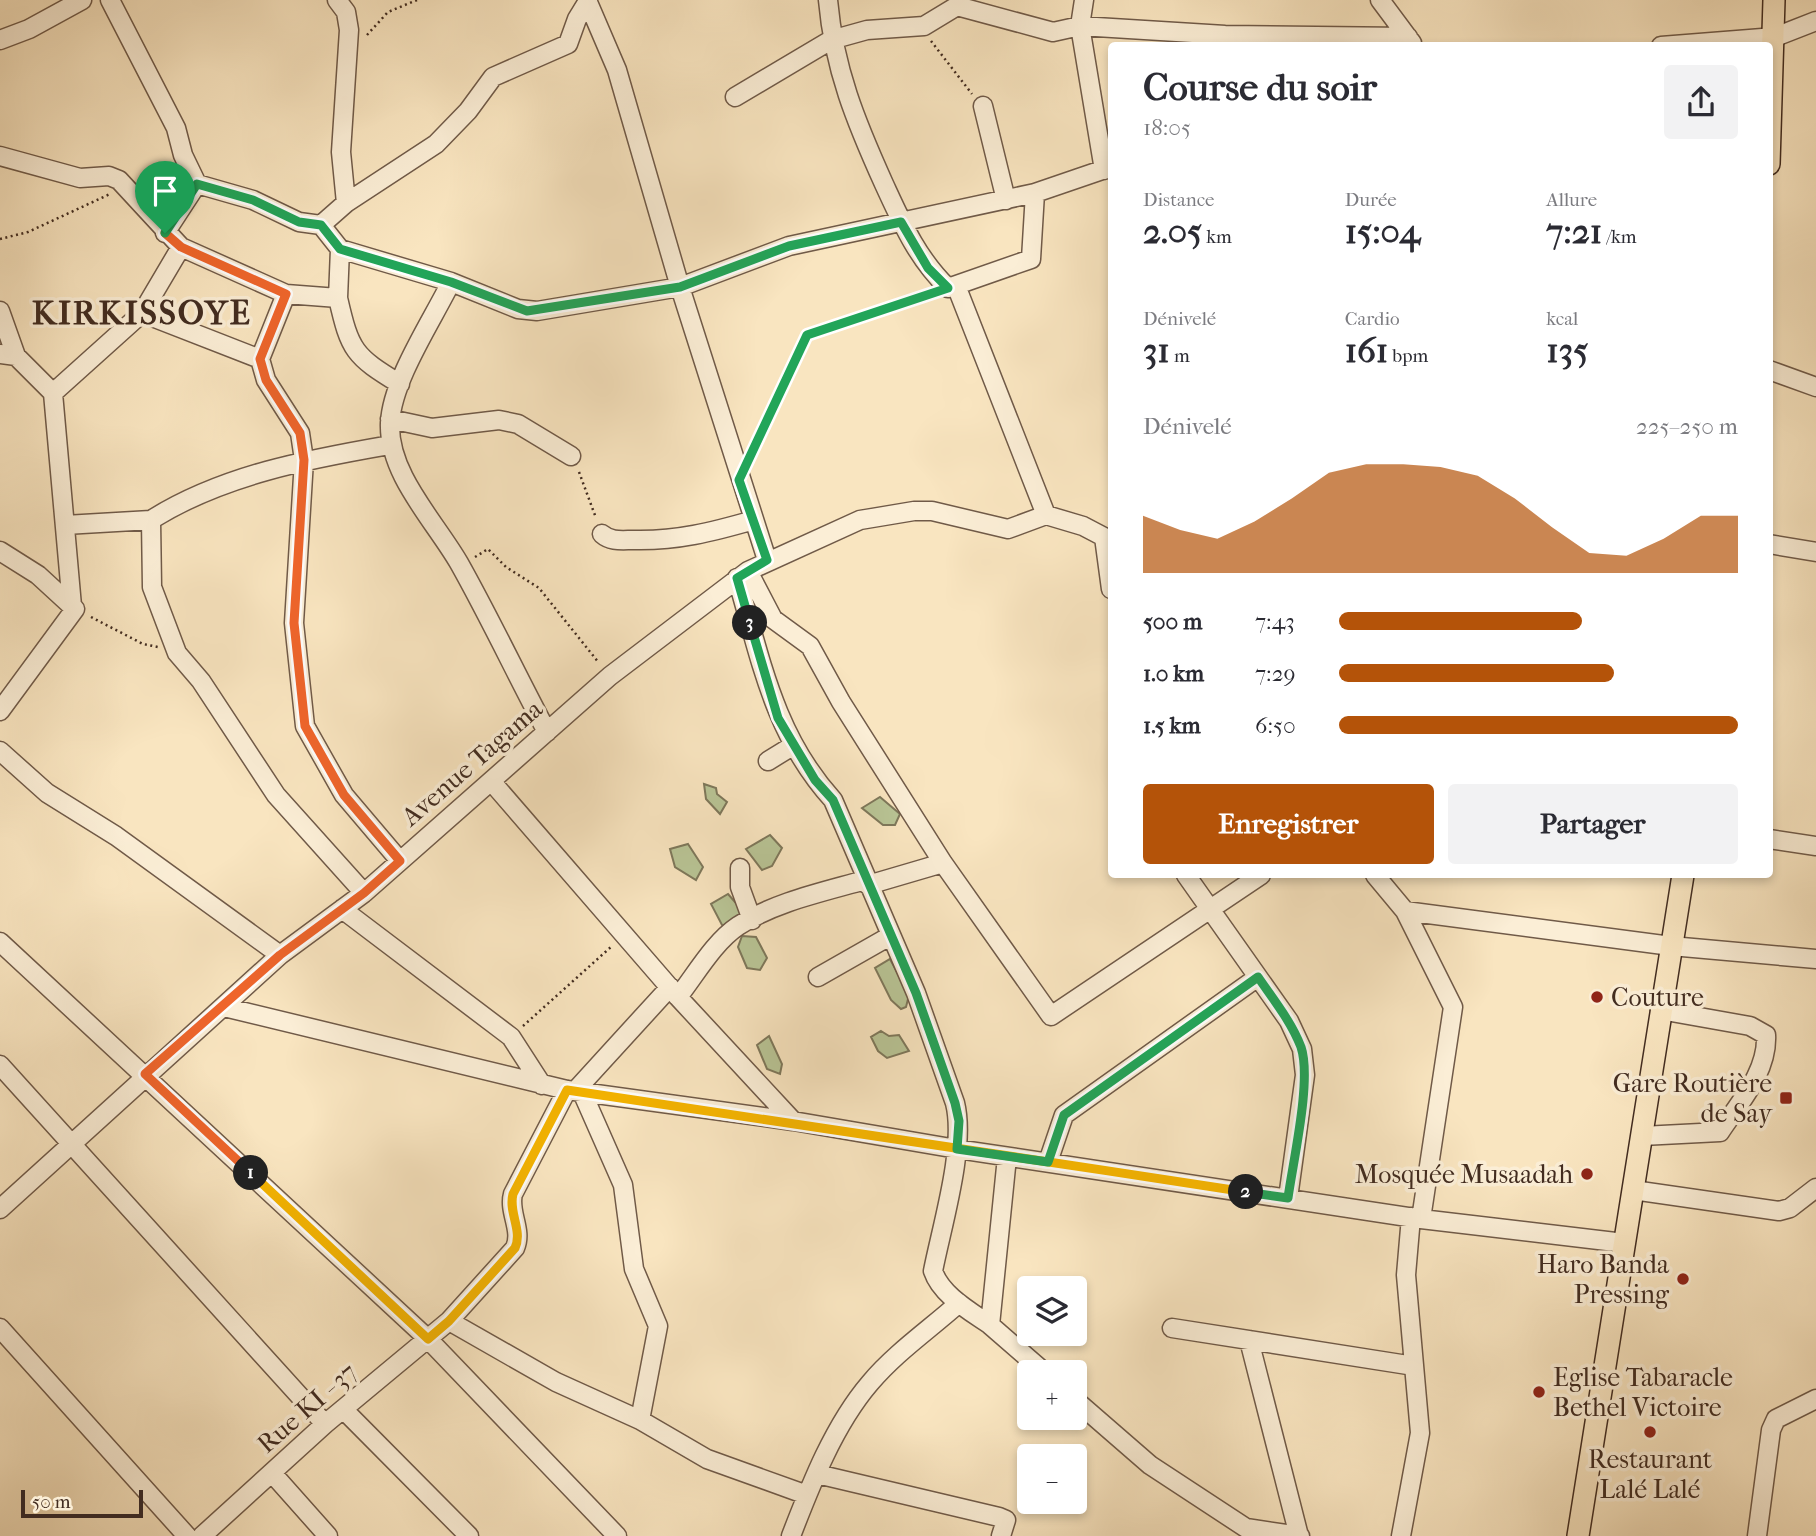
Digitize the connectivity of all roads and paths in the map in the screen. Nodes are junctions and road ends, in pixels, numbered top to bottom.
1 (82, 0) edge
2 (110, 0) edge
3 (337, 0) edge
4 (417, 0) edge
5 (587, 0) edge
6 (828, 0) edge
7 (1084, 0) edge
8 (1380, 0) edge
9 (1774, 0) edge
10 (956, 3) edge
11 (1816, 21) edge
12 (924, 26) junction
13 (1080, 26) junction
14 (1774, 37) junction
15 (0, 40) edge
16 (831, 40) junction
17 (1411, 41) edge
18 (1711, 42) edge
19 (1773, 50) edge
20 (347, 58) junction
21 (735, 97) dead end
22 (983, 106) joint
23 (0, 156) edge
24 (1108, 169) edge
25 (197, 184) junction
26 (127, 186) junction
27 (1035, 193) junction
28 (1006, 200) junction
29 (346, 203) junction
30 (901, 222) junction
31 (321, 225) junction
32 (165, 233) junction
33 (0, 239) edge
34 (181, 247) junction
35 (340, 249) junction
36 (451, 282) junction
37 (680, 287) junction
38 (953, 288) junction
39 (286, 294) junction
40 (338, 299) junction
41 (0, 311) edge
42 (142, 313) junction
43 (8, 355) edge
44 (260, 359) junction
45 (1773, 371) edge
46 (400, 384) junction
47 (1816, 387) edge
48 (52, 393) junction
49 (390, 419) junction
50 (390, 445) junction
51 (571, 456) joint
52 (304, 460) junction
53 (739, 480) junction
54 (1046, 515) junction
55 (151, 520) junction
56 (754, 520) junction
57 (65, 525) junction
58 (1108, 531) edge
59 (602, 534) joint
60 (1773, 545) edge
61 (0, 551) edge
62 (1816, 552) edge
63 (767, 560) junction
64 (460, 565) junction
65 (742, 574) junction
66 (74, 608) junction
67 (177, 653) junction
68 (610, 676) junction
69 (0, 711) edge
70 (547, 732) junction
71 (794, 745) junction
72 (0, 751) edge
73 (768, 761) dead end
74 (491, 781) junction
75 (1773, 840) edge
76 (1816, 846) edge
77 (400, 861) junction
78 (943, 863) junction
79 (740, 868) dead end
80 (1188, 878) edge
81 (1256, 878) edge
82 (1378, 878) edge
83 (1682, 878) edge
84 (866, 882) junction
85 (364, 893) junction
86 (342, 909) junction
87 (1210, 909) junction
88 (1405, 911) junction
89 (752, 920) junction
90 (625, 935) junction
91 (890, 936) junction
92 (0, 942) edge
93 (1671, 946) junction
94 (280, 955) junction
95 (1816, 959) edge
96 (818, 977) dead end
97 (1258, 977) junction
98 (674, 992) junction
99 (224, 1007) junction
100 (1660, 1010) junction
101 (511, 1037) junction
102 (0, 1065) edge
103 (145, 1074) junction
104 (542, 1085) junction
105 (575, 1091) junction
106 (793, 1121) junction
107 (1642, 1136) junction
108 (71, 1143) junction
109 (957, 1149) junction
110 (1007, 1157) junction
111 (1048, 1162) junction
112 (1816, 1188) edge
113 (1633, 1190) junction
114 (1288, 1198) junction
115 (0, 1209) edge
116 (1416, 1218) junction
117 (1624, 1243) junction
118 (959, 1303) junction
119 (449, 1321) junction
120 (990, 1325) junction
121 (0, 1328) edge
122 (1172, 1328) dead end
123 (428, 1339) junction
124 (1249, 1340) junction
125 (1030, 1360) edge
126 (1413, 1366) junction
127 (1816, 1399) edge
128 (343, 1409) junction
129 (1087, 1410) edge
130 (640, 1420) junction
131 (325, 1424) junction
132 (272, 1473) junction
133 (817, 1474) junction
134 (807, 1495) junction
135 (1006, 1531) edge
136 (187, 1536) edge
137 (202, 1536) edge
138 (328, 1536) edge
139 (469, 1536) edge
140 (617, 1536) edge
141 (791, 1536) edge
142 (1300, 1536) edge
143 (1401, 1536) edge
144 (1578, 1536) edge
145 (1757, 1536) edge

1 - 15 street
2 - 25 street
3 - 20 street
4 - 20 path
5 - 29 street
5 - 37 street
6 - 16 street
7 - 13 street
8 - 17 street
9 - 14 main road
10 - 12 street
10 - 13 street
11 - 14 street
12 - 16 street
12 - 22 path
13 - 17 street
13 - 24 street
14 - 18 street
14 - 19 main road
16 - 21 street
16 - 30 street
20 - 29 street
22 - 28 street
23 - 26 street
24 - 27 street
25 - 31 street
25 - 32 street
26 - 32 street
26 - 33 path
27 - 28 street
27 - 38 street
28 - 30 street
29 - 31 street
30 - 37 street
30 - 38 street
31 - 35 street
32 - 34 street
34 - 39 street
34 - 42 street
35 - 36 street
35 - 40 street
36 - 37 street
36 - 46 street
37 - 53 street
38 - 53 path
38 - 54 street
39 - 40 street
39 - 44 street
40 - 46 street
41 - 43 street
42 - 44 street
42 - 48 street
43 - 48 street
44 - 52 street
45 - 47 street
46 - 49 street
48 - 57 street
49 - 50 street
49 - 51 street
50 - 52 street
50 - 64 street
51 - 59 path
52 - 55 street
52 - 77 street
53 - 56 street
54 - 58 street
54 - 63 street, Avenue Tagama
55 - 57 street
55 - 67 street
56 - 59 street
56 - 63 street
57 - 66 street
60 - 62 street
61 - 66 street
63 - 65 street, Avenue Tagama
64 - 68 path
64 - 70 street
65 - 68 street, Avenue Tagama
65 - 71 street
65 - 78 street
66 - 67 path
66 - 69 street
67 - 85 street
68 - 70 street, Avenue Tagama
70 - 74 street, Avenue Tagama
71 - 73 street
71 - 84 street
72 - 94 street
74 - 77 street, Avenue Tagama
74 - 90 street
75 - 76 street
77 - 85 street, Avenue Tagama
78 - 84 street, Rue KI - 37
78 - 87 street
79 - 89 street
80 - 87 street
81 - 87 street
82 - 88 street
83 - 93 main road
84 - 89 street, Rue KI - 37
84 - 91 street
85 - 86 street, Avenue Tagama
86 - 94 street, Avenue Tagama
86 - 101 street
87 - 97 street
88 - 93 street
88 - 116 street
89 - 98 street, Rue KI - 37
90 - 98 street
90 - 101 path
91 - 96 street
91 - 109 street
92 - 103 street
93 - 95 street
93 - 100 main road
94 - 99 street, Avenue Tagama
97 - 111 street
97 - 114 street
98 - 105 street, Rue KI - 37
98 - 106 street
99 - 103 street, Avenue Tagama
99 - 104 street
100 - 107 main road
100 - 107 street
101 - 104 street
102 - 108 street
103 - 108 street, Avenue Tagama
103 - 123 street
104 - 105 street
105 - 106 street
105 - 119 street, Rue KI - 37
105 - 130 street
106 - 109 street
107 - 113 main road
108 - 115 street, Avenue Tagama
108 - 131 street
109 - 110 street
109 - 118 street
110 - 111 street
110 - 120 street
111 - 114 street
112 - 113 street
113 - 117 main road
114 - 116 street
116 - 117 street
116 - 126 street
117 - 144 main road
118 - 120 street
118 - 133 street
119 - 123 street, Rue KI - 37
119 - 130 street
120 - 125 street
121 - 136 street
122 - 124 street
123 - 128 street, Rue KI - 37
123 - 140 street
124 - 126 street
124 - 142 street
126 - 143 street
127 - 145 street
128 - 131 street, Rue KI - 37
128 - 139 street
129 - 142 street
130 - 134 street
131 - 132 street, Rue KI - 37
132 - 137 street, Rue KI - 37
132 - 138 street
133 - 134 street
133 - 135 street
134 - 141 street

